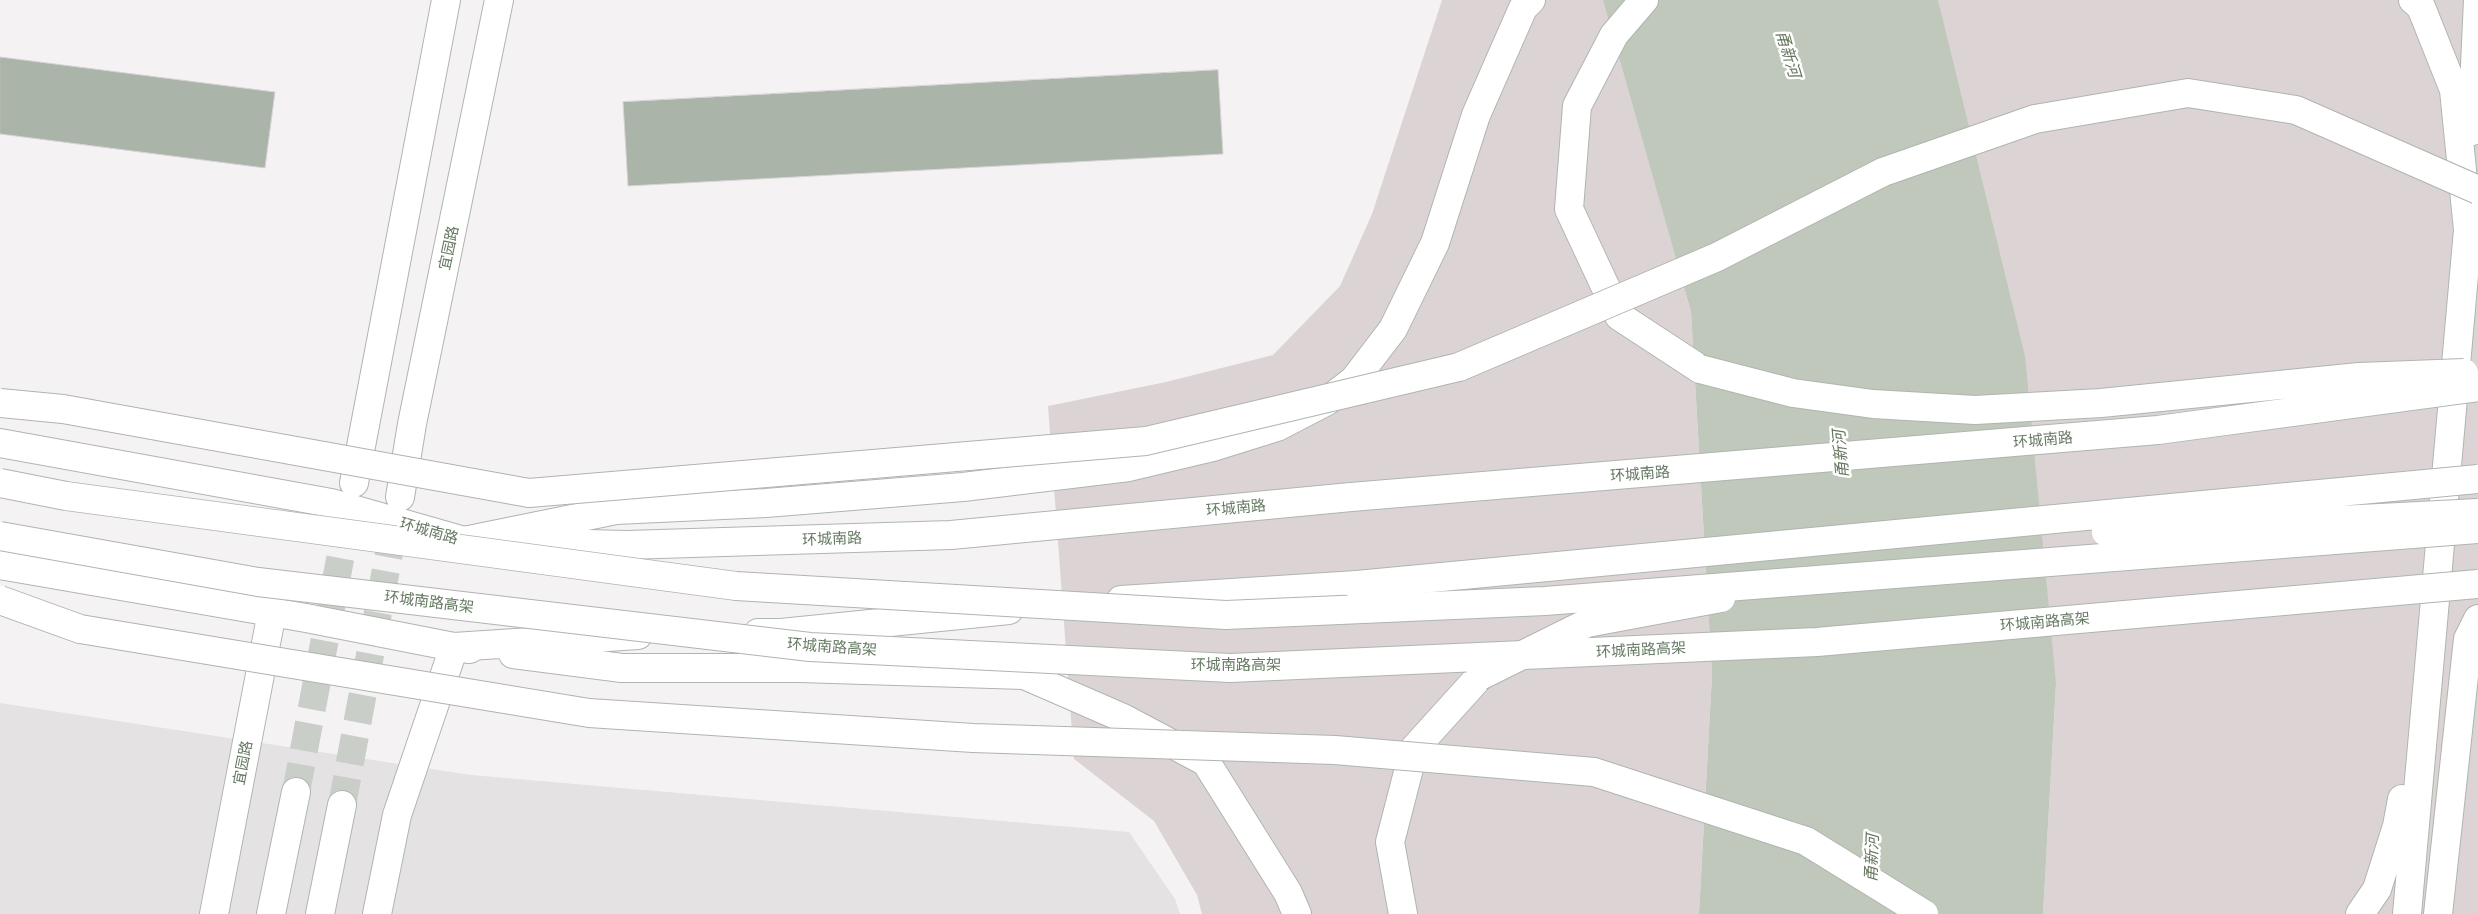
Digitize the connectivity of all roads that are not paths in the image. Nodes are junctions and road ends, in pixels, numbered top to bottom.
1 (446, 0) edge
2 (499, 0) edge
3 (1530, 0) edge
4 (1644, 0) edge
5 (2413, 0) edge
6 (2478, 0) edge
7 (2478, 190) edge
8 (2468, 230) junction
9 (2478, 372) edge
10 (2478, 387) edge
11 (0, 403) edge
12 (0, 443) edge
13 (2478, 479) edge
14 (354, 483) tunnel mouth
15 (0, 484) edge
16 (400, 497) tunnel mouth
17 (2478, 513) edge
18 (2478, 518) edge
19 (2478, 529) edge
20 (0, 536) edge
21 (464, 542) junction
22 (1687, 553) junction
23 (0, 565) edge
24 (2478, 584) edge
25 (0, 600) edge
26 (272, 612) junction
27 (2478, 619) edge
28 (454, 647) junction
29 (2428, 668) junction
30 (296, 792) tunnel mouth
31 (342, 804) tunnel mouth
32 (1292, 903) edge
33 (214, 914) edge
34 (271, 914) edge
35 (320, 914) edge
36 (376, 914) edge
37 (1403, 914) edge
38 (1924, 914) edge
39 (2360, 914) edge
40 (2407, 914) edge
41 (2438, 914) edge

1 - 14 main road
2 - 16 main road, 宜园路
3 - 21 main road, bridge
4 - 9 main road, bridge
5 - 8 main road
6 - 8 main road
7 - 8 main road
7 - 11 main road, bridge
8 - 29 main road
10 - 21 main road, 环城南路, bridge
12 - 21 main road, 环城南路
13 - 22 main road, bridge
15 - 19 main road, bridge
17 - 22 main road, bridge
18 - 37 main road, bridge
20 - 24 main road, 环城南路高架, bridge
22 - 28 main road, bridge
23 - 26 main road
25 - 38 main road, bridge
26 - 28 main road
26 - 33 main road, 宜园路
27 - 41 main road
28 - 32 main road
28 - 36 main road
29 - 39 main road
29 - 40 main road
30 - 34 main road
31 - 35 main road

